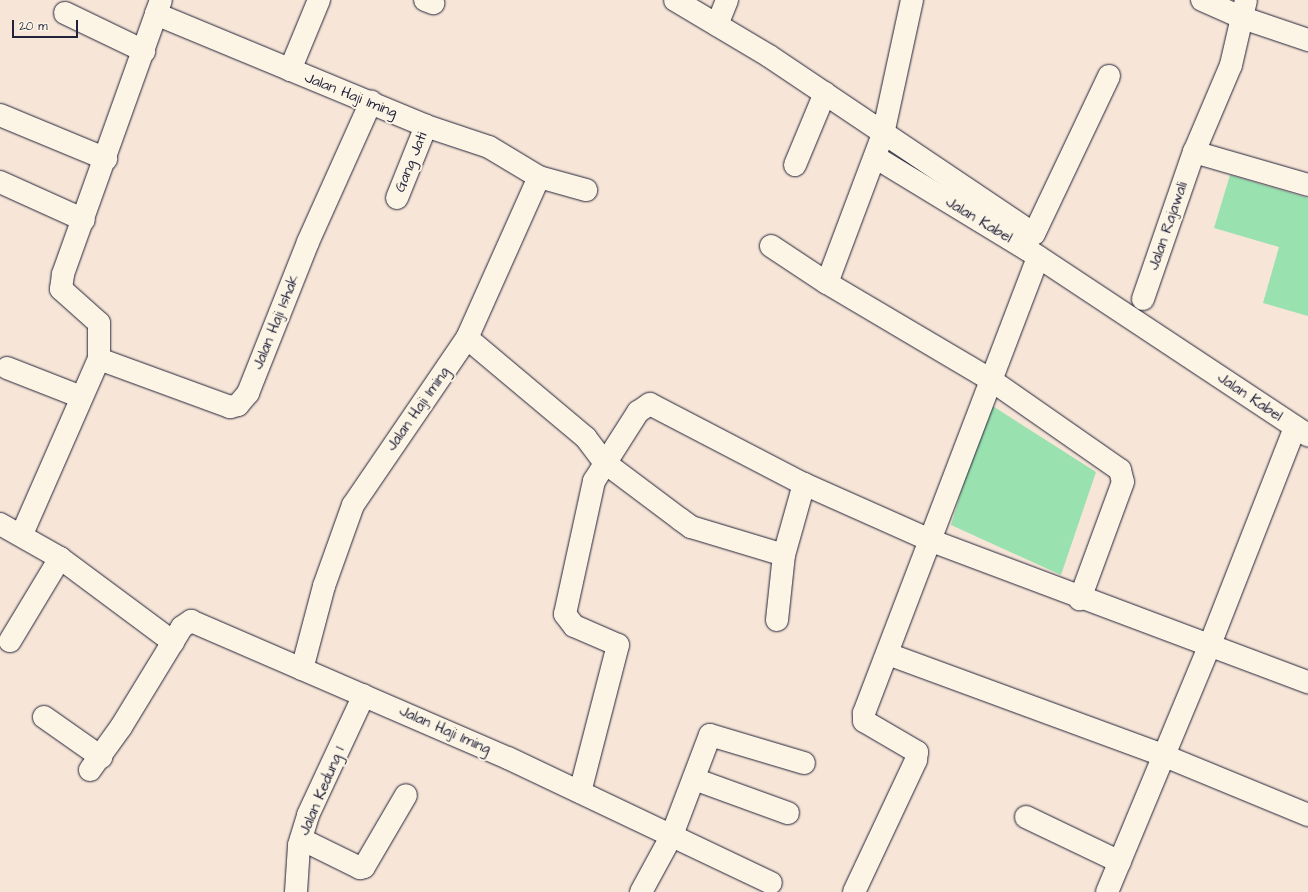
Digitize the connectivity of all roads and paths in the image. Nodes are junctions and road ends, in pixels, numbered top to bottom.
1 (319, 0) edge
2 (675, 0) edge
3 (727, 0) edge
4 (912, 0) edge
5 (1202, 0) edge
6 (159, 7) edge
7 (1244, 9) edge
8 (65, 13) dead end
9 (717, 25) junction
10 (1308, 40) edge
11 (144, 51) junction
12 (290, 70) junction
13 (1109, 76) dead end
14 (825, 93) junction
15 (371, 102) junction
16 (0, 115) edge
17 (426, 126) junction
18 (883, 134) junction
19 (1194, 152) junction
20 (876, 157) junction
21 (106, 159) junction
22 (795, 165) dead end
23 (539, 177) junction
24 (0, 182) edge
25 (1308, 185) edge
26 (586, 190) dead end
27 (397, 198) dead end
28 (84, 220) junction
29 (772, 246) dead end
30 (1038, 257) junction
31 (827, 283) junction
32 (1143, 300) dead end
33 (467, 338) junction
34 (99, 359) junction
35 (7, 368) dead end
36 (991, 380) junction
37 (81, 396) junction
38 (1301, 431) edge
39 (604, 462) junction
40 (804, 484) junction
41 (0, 524) edge
42 (22, 534) junction
43 (932, 540) junction
44 (784, 555) junction
45 (60, 558) junction
46 (1080, 599) junction
47 (777, 620) dead end
48 (10, 641) dead end
49 (173, 642) junction
50 (1209, 647) junction
51 (888, 654) junction
52 (302, 669) junction
53 (1308, 682) edge
54 (364, 695) junction
55 (44, 717) dead end
56 (1165, 756) junction
57 (804, 763) dead end
58 (694, 779) junction
59 (580, 792) junction
60 (406, 795) dead end
61 (788, 813) dead end
62 (1308, 815) edge
63 (1026, 817) dead end
64 (672, 836) junction
65 (301, 839) junction
66 (1120, 862) junction
67 (771, 883) dead end
68 (296, 892) edge
69 (641, 892) edge
70 (854, 892) edge
71 (1107, 892) edge

1 - 12 street
2 - 9 street
3 - 9 street
4 - 18 street
5 - 7 street
6 - 11 street
6 - 12 street, Jalan Haji Iming
7 - 10 street
7 - 19 street, Jalan Rajawali
8 - 11 street
9 - 14 street
11 - 21 street
12 - 15 street, Jalan Haji Iming
13 - 18 street
14 - 18 street
14 - 22 street
15 - 17 street, Jalan Haji Iming
15 - 34 street, Jalan Haji Ishak
16 - 21 street
17 - 23 street, Jalan Haji Iming
17 - 27 street, Gang Jati
18 - 20 street
19 - 25 street
19 - 32 street, Jalan Rajawali
20 - 30 street, Jalan Kabel
20 - 31 street
21 - 28 street
23 - 26 street
23 - 33 street, Jalan Haji Iming
24 - 28 street
28 - 34 street
29 - 31 street
30 - 36 street
30 - 38 street, Jalan Kabel
31 - 36 street
33 - 39 street
33 - 52 street, Jalan Haji Iming
34 - 37 street
35 - 37 street
36 - 43 street
36 - 46 street
37 - 42 street
38 - 50 street
39 - 40 street
39 - 44 street
39 - 59 street
40 - 43 street
40 - 44 street
41 - 42 street
42 - 45 street
43 - 46 street
43 - 51 street
44 - 47 street
45 - 48 street
45 - 49 street
46 - 50 street
49 - 52 street
49 - 55 street
50 - 53 street
50 - 56 street
51 - 56 street
51 - 70 street
52 - 54 street, Jalan Haji Iming
54 - 59 street, Jalan Haji Iming
54 - 65 street, Jalan Kedung 1
56 - 62 street
56 - 66 street
57 - 58 street
58 - 61 street
58 - 64 street
59 - 64 street, Jalan Haji Iming
60 - 65 street
63 - 66 street
64 - 67 street, Jalan Haji Iming
64 - 69 street
65 - 68 street, Jalan Kedung 1
66 - 71 street

